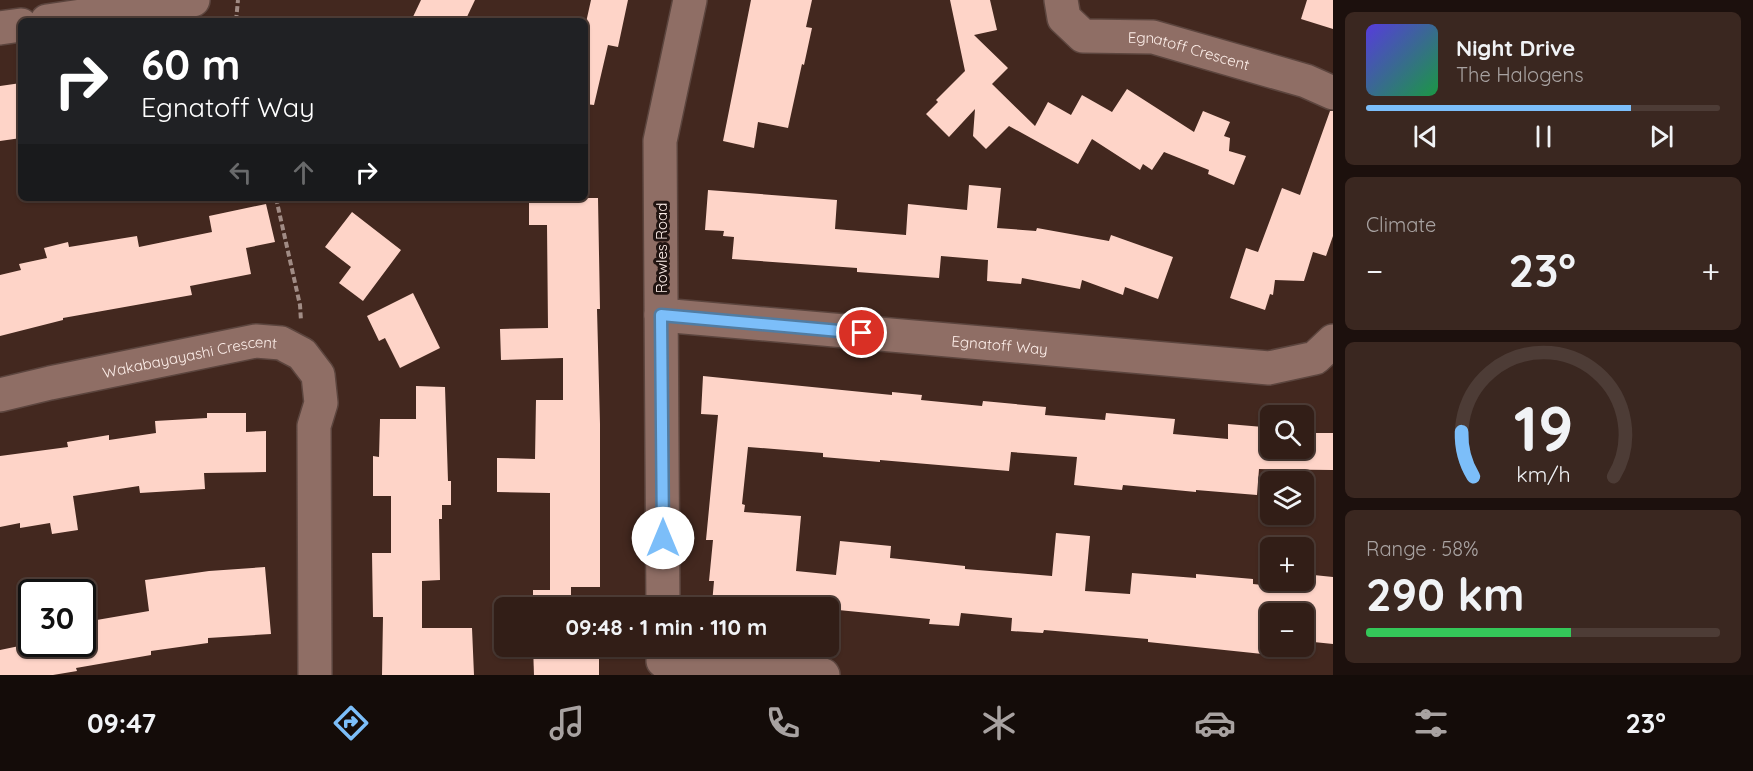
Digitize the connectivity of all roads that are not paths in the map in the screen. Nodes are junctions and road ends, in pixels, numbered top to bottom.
1 (193, 0) edge
2 (690, 0) edge
3 (1061, 0) edge
4 (68, 18) edge
5 (18, 25) edge
6 (0, 28) edge
7 (1333, 93) edge
8 (661, 315) junction
9 (1333, 341) edge
10 (0, 395) edge
11 (663, 597) edge
12 (663, 661) edge
13 (315, 675) edge
14 (823, 675) edge

1 - 4 street
2 - 8 street, Rowles Road
3 - 7 street, Egnatoff Crescent
5 - 6 street
8 - 9 street, Egnatoff Way
8 - 11 street, Rowles Road
10 - 13 street, Wakabayayashi Crescent
12 - 14 street

